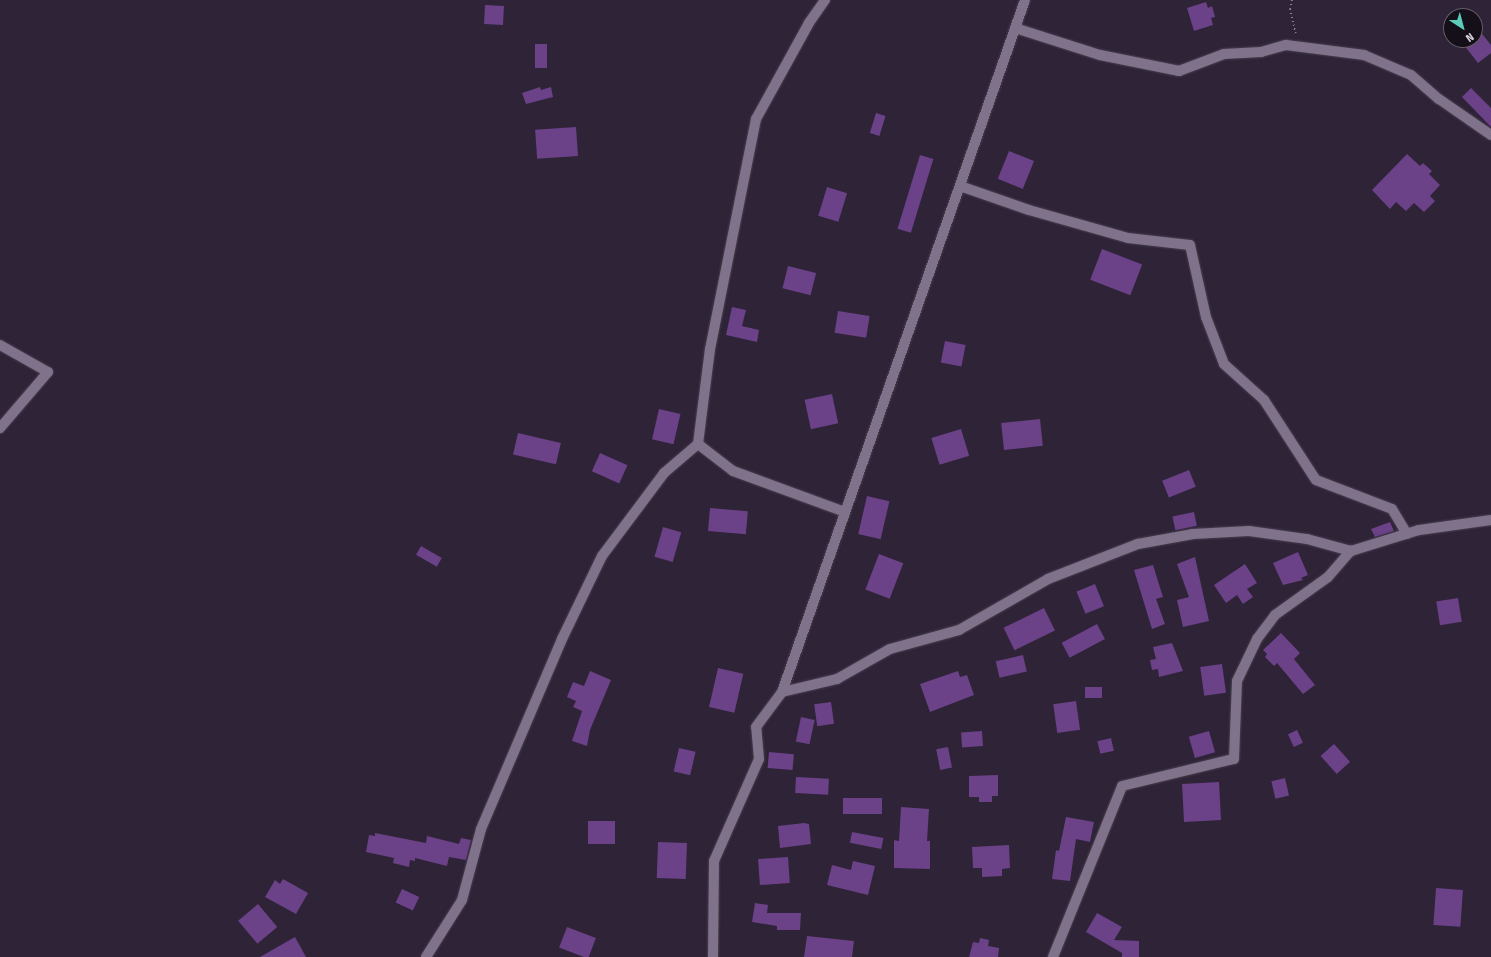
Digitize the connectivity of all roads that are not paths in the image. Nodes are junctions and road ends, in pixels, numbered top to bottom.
1 (825, 0) edge
2 (1025, 0) edge
3 (1015, 28) junction
4 (1491, 135) edge
5 (960, 186) junction
6 (0, 345) edge
7 (0, 428) edge
8 (698, 444) junction
9 (845, 512) junction
10 (1491, 520) edge
11 (1407, 534) junction
12 (1351, 551) junction
13 (782, 692) junction
14 (426, 957) edge
15 (713, 957) edge
16 (1053, 957) edge

1 - 8 street
2 - 3 street
3 - 4 street
3 - 5 street
5 - 9 street
5 - 11 street
6 - 7 street
8 - 9 street
8 - 14 street
9 - 13 street
10 - 11 street
11 - 12 street
12 - 13 street
12 - 16 street
13 - 15 street

